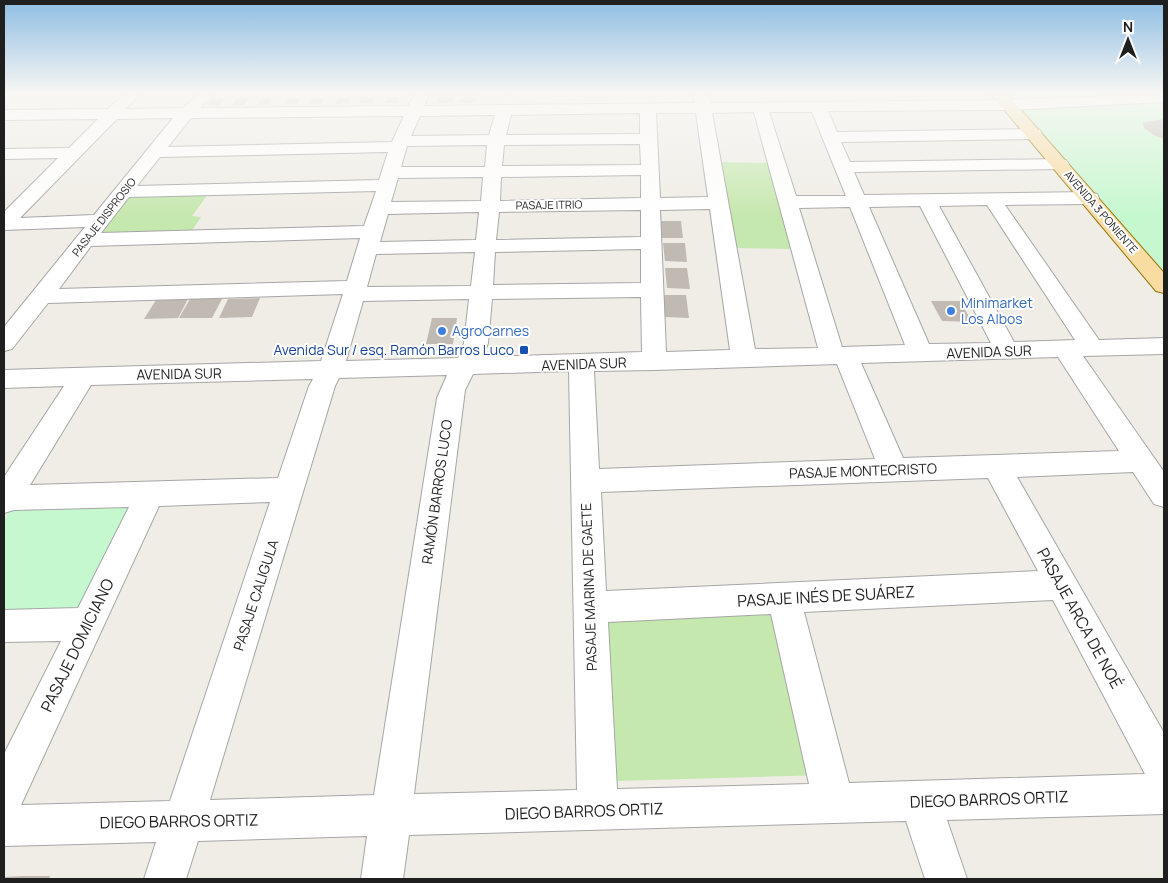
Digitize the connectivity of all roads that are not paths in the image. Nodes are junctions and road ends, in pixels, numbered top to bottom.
1 (89, 135) edge
2 (169, 135) edge
3 (403, 135) edge
4 (497, 135) edge
5 (648, 135) edge
6 (708, 135) edge
7 (768, 135) edge
8 (952, 135) edge
9 (1035, 135) edge
10 (831, 137) joint
11 (648, 139) junction
12 (496, 141) junction
13 (399, 144) junction
14 (155, 152) junction
15 (72, 153) junction
16 (4, 154) edge
17 (1060, 164) junction
18 (843, 167) junction
19 (649, 170) junction
20 (492, 172) junction
21 (388, 179) junction
22 (124, 192) junction
23 (13, 193) dead end
24 (33, 193) junction
25 (1090, 198) junction
26 (992, 199) junction
27 (926, 200) junction
28 (857, 201) junction
29 (788, 202) junction
30 (719, 203) junction
31 (650, 204) junction
32 (489, 206) junction
33 (380, 208) junction
34 (100, 221) junction
35 (4, 224) edge
36 (85, 240) junction
37 (370, 240) junction
38 (651, 243) junction
39 (485, 246) junction
40 (1164, 286) edge
41 (355, 290) junction
42 (653, 290) junction
43 (481, 292) junction
44 (42, 296) junction
45 (4, 344) edge
46 (1164, 346) edge
47 (1093, 349) junction
48 (1066, 350) junction
49 (1007, 351) junction
50 (921, 354) junction
51 (840, 356) junction
52 (744, 359) junction
53 (654, 362) junction
54 (581, 364) junction
55 (463, 367) junction
56 (331, 370) junction
57 (84, 376) junction
58 (4, 379) edge
59 (1141, 461) junction
60 (996, 466) junction
61 (894, 470) junction
62 (585, 482) junction
63 (289, 490) junction
64 (150, 494) junction
65 (1164, 495) edge
66 (5, 499) edge
67 (1062, 585) junction
68 (784, 598) junction
69 (590, 606) junction
70 (87, 624) junction
71 (4, 626) edge
72 (1164, 770) edge
73 (1164, 794) edge
74 (4, 796) edge
75 (920, 801) junction
76 (834, 804) junction
77 (598, 810) junction
78 (391, 816) junction
79 (184, 822) junction
80 (4, 826) edge
81 (165, 879) edge
82 (382, 879) edge
83 (946, 879) edge

1 - 15 street
2 - 14 street, PASAJE DISPROSIO
3 - 13 street, PASAJE CALIGULA
4 - 12 street, RAMÓN BARROS LUCO
5 - 11 street
6 - 30 street
7 - 29 street
8 - 10 street
9 - 17 main road, AVENIDA 3 PONIENTE
10 - 18 street
11 - 12 street
11 - 19 street
12 - 13 street
12 - 20 street, RAMÓN BARROS LUCO
13 - 14 street
13 - 21 street, PASAJE CALIGULA
14 - 22 street, PASAJE DISPROSIO
15 - 16 street
15 - 24 street
17 - 18 street
17 - 25 main road, AVENIDA 3 PONIENTE
18 - 28 street
19 - 20 street
19 - 31 street
20 - 21 street
20 - 32 street, RAMÓN BARROS LUCO
21 - 22 street
21 - 33 street, PASAJE CALIGULA
22 - 34 street, PASAJE DISPROSIO
23 - 24 street
24 - 35 street
25 - 26 street
25 - 40 main road, AVENIDA 3 PONIENTE
26 - 27 street
26 - 47 street
27 - 28 street
27 - 49 street
28 - 29 street
28 - 50 street
29 - 51 street
30 - 31 street, PASAJE ITRIO
30 - 52 street
31 - 32 street, PASAJE ITRIO
31 - 38 street
32 - 33 street, PASAJE ITRIO
32 - 39 street, RAMÓN BARROS LUCO
33 - 37 street, PASAJE CALIGULA
34 - 35 street
34 - 36 street, PASAJE DISPROSIO
36 - 37 street
36 - 44 street, PASAJE DISPROSIO
37 - 39 street
37 - 41 street, PASAJE CALIGULA
38 - 39 street
38 - 42 street
39 - 43 street, RAMÓN BARROS LUCO
41 - 43 street
41 - 44 street
41 - 56 street, PASAJE CALIGULA
42 - 43 street
42 - 53 street
43 - 55 street, RAMÓN BARROS LUCO
44 - 45 street, PASAJE DISPROSIO
46 - 47 street, AVENIDA SUR
47 - 48 street, AVENIDA SUR
48 - 49 street, AVENIDA SUR
48 - 59 street
49 - 50 street, AVENIDA SUR
50 - 51 street, AVENIDA SUR
51 - 52 street, AVENIDA SUR
51 - 61 street
52 - 53 street, AVENIDA SUR
53 - 54 street, AVENIDA SUR
54 - 55 street, AVENIDA SUR
54 - 62 street, PASAJE MARINA DE GAETE
55 - 56 street, AVENIDA SUR
55 - 78 street, RAMÓN BARROS LUCO
56 - 57 street, AVENIDA SUR
56 - 63 street, PASAJE CALIGULA
57 - 58 street, AVENIDA SUR
57 - 66 street
59 - 60 street, PASAJE MONTECRISTO
59 - 65 street
60 - 61 street, PASAJE MONTECRISTO
60 - 67 street, PASAJE ARCA DE NOÉ
61 - 62 street, PASAJE MONTECRISTO
62 - 69 street, PASAJE MARINA DE GAETE
63 - 64 street
63 - 79 street, PASAJE CALIGULA
64 - 66 street
64 - 70 street, PASAJE DOMICIANO
67 - 68 street, PASAJE INÉS DE SUÁREZ
67 - 72 street, PASAJE ARCA DE NOÉ
68 - 69 street, PASAJE INÉS DE SUÁREZ
68 - 76 street
69 - 77 street, PASAJE MARINA DE GAETE
70 - 71 street
70 - 74 street, PASAJE DOMICIANO
73 - 75 street, DIEGO BARROS ORTIZ
75 - 76 street, DIEGO BARROS ORTIZ
75 - 83 street
76 - 77 street, DIEGO BARROS ORTIZ
77 - 78 street, DIEGO BARROS ORTIZ
78 - 79 street, DIEGO BARROS ORTIZ
78 - 82 street, RAMÓN BARROS LUCO
79 - 80 street, DIEGO BARROS ORTIZ
79 - 81 street, PASAJE CALIGULA

